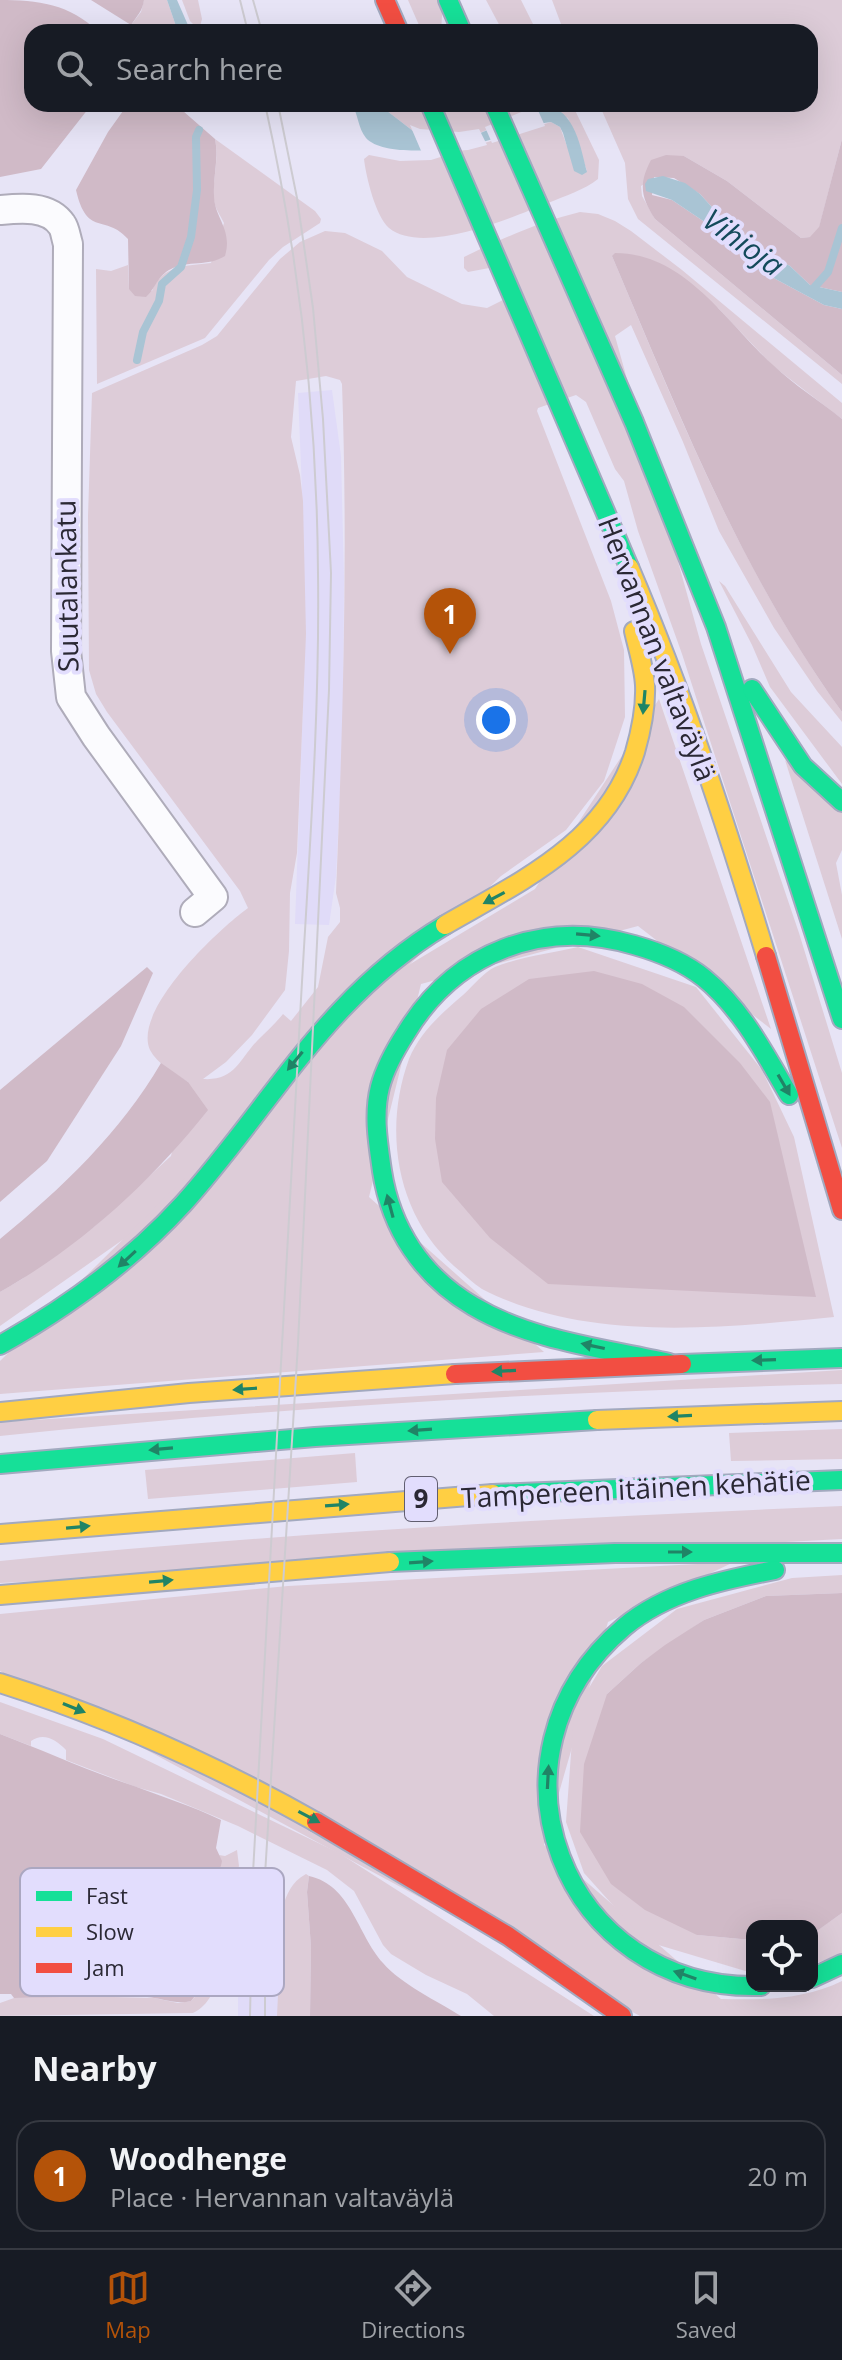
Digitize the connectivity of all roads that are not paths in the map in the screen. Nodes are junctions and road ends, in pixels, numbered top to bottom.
1 (385, 0) edge
2 (448, 0) edge
3 (396, 24) edge
4 (458, 24) edge
5 (433, 112) edge
6 (498, 112) edge
7 (0, 210) edge
8 (595, 490) junction
9 (716, 627) junction
10 (842, 802) edge
11 (195, 912) dead end
12 (842, 1019) edge
13 (827, 1156) junction
14 (842, 1210) edge
15 (0, 1345) edge
16 (842, 1358) edge
17 (669, 1363) junction
18 (842, 1411) edge
19 (0, 1412) edge
20 (0, 1464) edge
21 (842, 1480) edge
22 (0, 1534) edge
23 (842, 1556) edge
24 (0, 1595) edge
25 (0, 1683) edge
26 (842, 1964) edge
27 (818, 1975) edge
28 (746, 1985) edge
29 (622, 2016) edge

1 - 3 highway
2 - 4 highway
5 - 8 highway, Hervannan valtaväylä
6 - 9 highway, Hervannan valtaväylä
7 - 11 street, Suutalankatu
8 - 13 highway, Hervannan valtaväylä
8 -> 15 highway
9 - 10 highway
9 - 12 highway, Hervannan valtaväylä
13 - 14 highway, Hervannan valtaväylä
17 -> 13 highway
16 -> 17 highway
17 -> 19 highway
18 -> 20 highway
22 -> 21 highway, Tampereen itäinen kehätie / 9
24 -> 23 highway
28 -> 23 highway
25 -> 29 highway
26 - 27 highway

